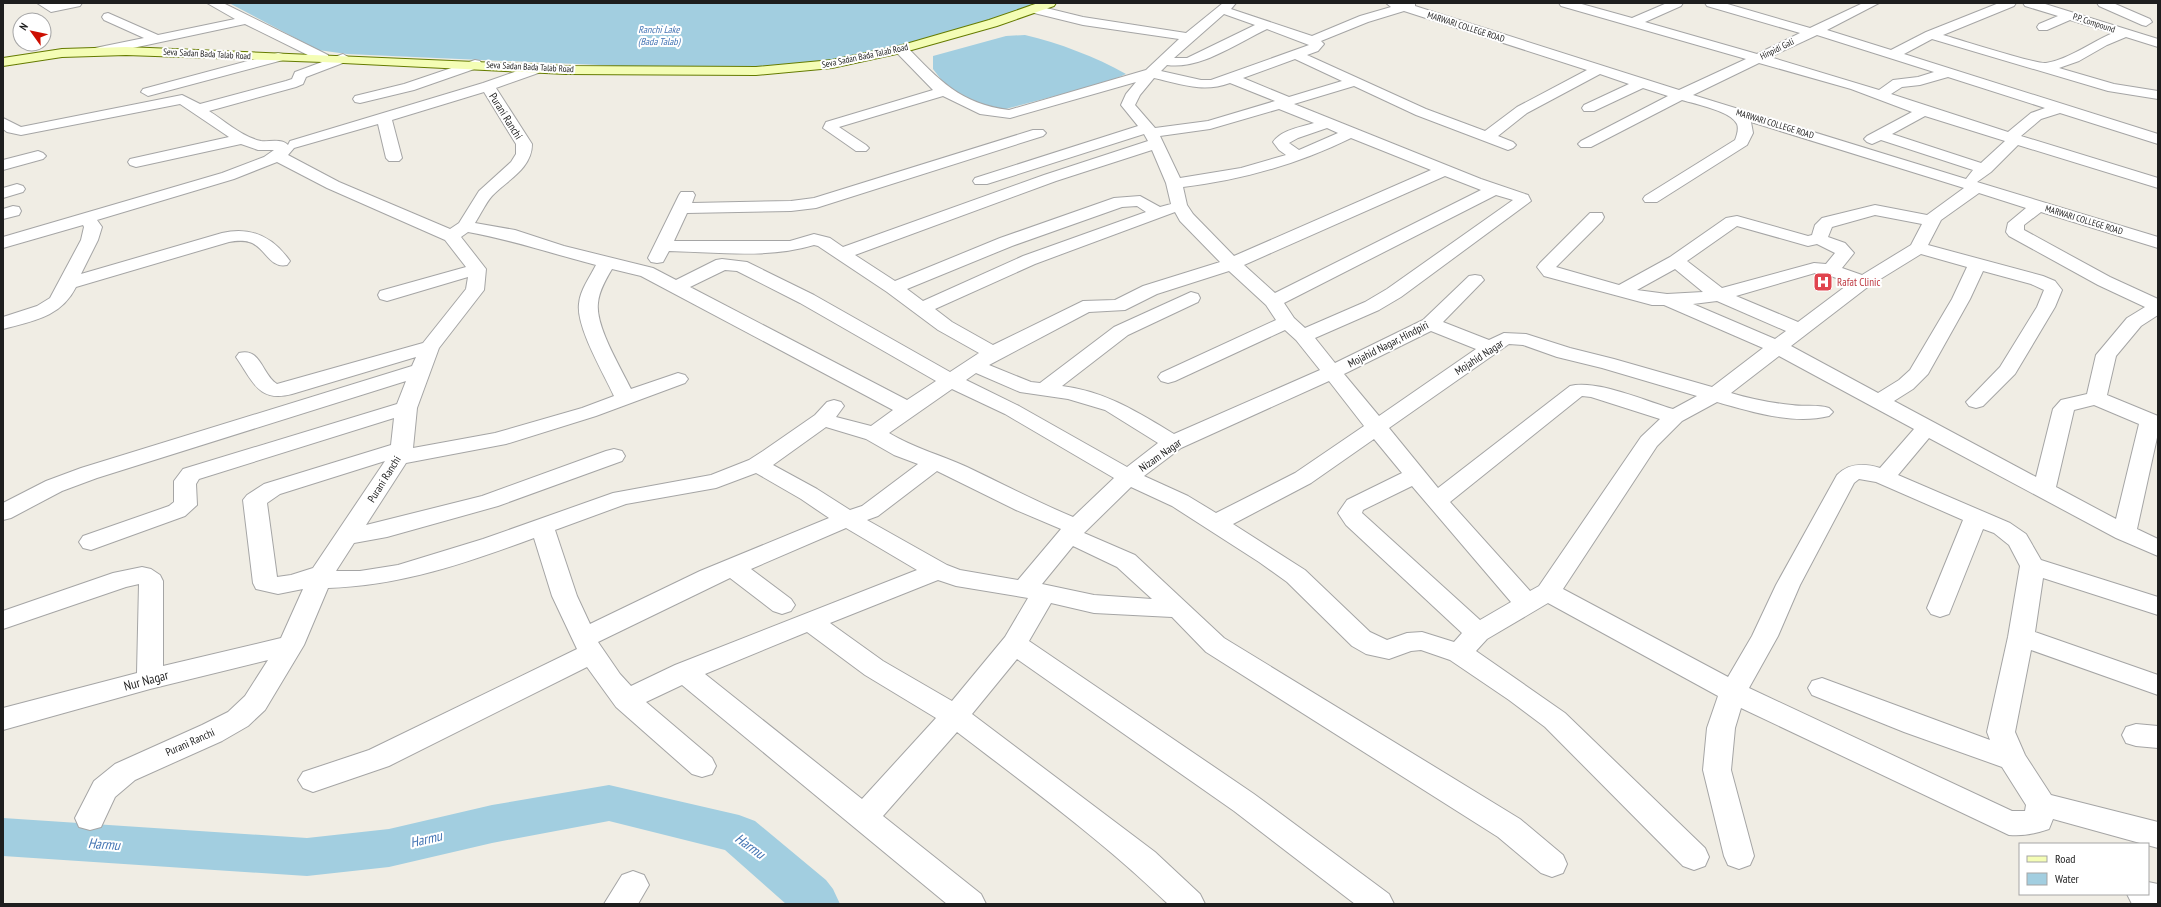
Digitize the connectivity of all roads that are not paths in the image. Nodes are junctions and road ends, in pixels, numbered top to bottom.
1 (43, 3) edge
2 (76, 3) edge
3 (212, 3) edge
4 (1050, 3) edge
5 (1677, 3) edge
6 (1711, 3) edge
7 (1873, 3) edge
8 (2010, 3) edge
9 (2029, 3) edge
10 (2103, 3) edge
11 (1570, 4) edge
12 (1436, 5) dead end
13 (1227, 6) edge
14 (1408, 6) edge
15 (1034, 9) junction
16 (2070, 15) junction
17 (108, 18) dead end
18 (247, 20) junction
19 (2152, 20) edge
20 (1632, 23) junction
21 (1267, 24) junction
22 (2043, 27) dead end
23 (1813, 31) junction
24 (2120, 31) junction
25 (1931, 35) junction
26 (1189, 37) junction
27 (157, 39) junction
28 (1313, 40) junction
29 (2155, 40) edge
30 (901, 49) junction
31 (100, 51) junction
32 (1295, 54) junction
33 (1893, 54) junction
34 (278, 57) junction
35 (323, 58) junction
36 (343, 58) junction
37 (1756, 58) junction
38 (1165, 61) junction
39 (3, 62) edge
40 (475, 64) junction
41 (539, 68) junction
42 (2046, 68) junction
43 (1600, 69) junction
44 (1948, 72) junction
45 (1151, 73) junction
46 (1228, 77) junction
47 (1356, 81) junction
48 (1642, 83) junction
49 (488, 86) junction
50 (213, 89) dead end
51 (944, 91) junction
52 (1082, 94) junction
53 (1881, 94) junction
54 (1681, 95) junction
55 (2158, 95) edge
56 (177, 99) junction
57 (360, 99) dead end
58 (1117, 102) junction
59 (1284, 102) junction
60 (1589, 108) dead end
61 (2059, 108) junction
62 (199, 109) junction
63 (1731, 110) junction
64 (1924, 111) junction
65 (384, 117) junction
66 (1328, 123) junction
67 (1351, 132) junction
68 (1038, 133) dead end
69 (1151, 135) junction
70 (1880, 135) junction
71 (1487, 137) junction
72 (2014, 138) junction
73 (11, 139) edge
74 (242, 139) junction
75 (2158, 139) edge
76 (1586, 144) dead end
77 (1508, 145) dead end
78 (861, 148) dead end
79 (1855, 148) junction
80 (285, 149) junction
81 (38, 156) dead end
82 (1299, 156) junction
83 (394, 158) dead end
84 (136, 162) dead end
85 (3, 165) edge
86 (1445, 170) junction
87 (1976, 180) junction
88 (981, 182) dead end
89 (1174, 183) junction
90 (2158, 183) edge
91 (1495, 189) junction
92 (1651, 199) dead end
93 (1179, 205) junction
94 (2039, 206) junction
95 (1159, 213) junction
96 (1596, 217) dead end
97 (87, 218) junction
98 (1931, 222) junction
99 (458, 231) junction
100 (1819, 239) junction
101 (3, 243) edge
102 (2158, 243) edge
103 (662, 246) junction
104 (1918, 248) junction
105 (840, 254) junction
106 (281, 261) dead end
107 (1676, 261) junction
108 (606, 262) junction
109 (1232, 264) junction
110 (1977, 264) junction
111 (477, 269) junction
112 (1830, 270) junction
113 (647, 272) junction
114 (1475, 280) dead end
115 (1863, 282) junction
116 (68, 283) junction
117 (675, 288) junction
118 (894, 288) junction
119 (1621, 292) junction
120 (387, 295) dead end
121 (1719, 295) junction
122 (1190, 298) dead end
123 (1667, 300) junction
124 (1273, 301) junction
125 (920, 309) junction
126 (2154, 312) edge
127 (1287, 322) junction
128 (3, 323) edge
129 (1430, 324) junction
130 (1799, 330) junction
131 (1303, 336) junction
132 (430, 347) junction
133 (1778, 347) junction
134 (1491, 348) junction
135 (994, 353) junction
136 (246, 357) dead end
137 (973, 365) junction
138 (421, 370) junction
139 (1333, 372) junction
140 (1168, 377) dead end
141 (678, 379) dead end
142 (950, 381) junction
143 (1045, 390) junction
144 (1716, 394) junction
145 (2096, 398) junction
146 (626, 399) junction
147 (1878, 402) junction
148 (1976, 402) dead end
149 (406, 408) junction
150 (908, 409) junction
151 (1822, 412) dead end
152 (1675, 417) junction
153 (2154, 422) edge
154 (1377, 428) junction
155 (1926, 428) junction
156 (874, 434) junction
157 (1173, 443) junction
158 (400, 454) junction
159 (614, 456) dead end
160 (935, 462) junction
161 (757, 465) junction
162 (1416, 476) junction
163 (1128, 477) junction
164 (1884, 477) junction
165 (2044, 491) junction
166 (1436, 501) junction
167 (3, 513) edge
168 (1976, 518) junction
169 (847, 519) junction
170 (1216, 524) junction
171 (542, 527) junction
172 (1072, 531) junction
173 (2124, 533) junction
174 (346, 537) junction
175 (91, 542) dead end
176 (2158, 548) edge
177 (2032, 566) junction
178 (733, 567) junction
179 (938, 571) junction
180 (322, 577) junction
181 (1034, 591) junction
182 (1538, 598) junction
183 (782, 605) dead end
184 (2158, 606) edge
185 (1940, 608) dead end
186 (1179, 609) junction
187 (3, 620) edge
188 (810, 621) junction
189 (1478, 633) junction
190 (2021, 637) junction
191 (1014, 644) junction
192 (290, 645) junction
193 (588, 645) junction
194 (1459, 653) junction
195 (684, 672) junction
196 (150, 679) junction
197 (2158, 685) edge
198 (1822, 688) dead end
199 (1733, 692) junction
200 (626, 700) junction
201 (955, 716) junction
202 (3, 719) edge
203 (2012, 759) junction
204 (702, 766) dead end
205 (313, 780) dead end
206 (2041, 804) junction
207 (864, 817) junction
208 (90, 818) dead end
209 (2158, 835) edge
210 (1739, 856) dead end
211 (1694, 857) dead end
212 (1552, 864) dead end
213 (2147, 895) edge
214 (2158, 898) edge
215 (970, 904) edge
216 (1189, 904) edge
217 (1378, 904) edge

1 - 2 street
3 - 18 street
4 - 15 street, Seva Sadan Bada Talab Road
5 - 20 street
6 - 23 street
7 - 23 street, Hinpidi Gali
8 - 25 street
9 - 16 street, P.P. Compound
10 - 19 street
11 - 20 street
12 - 14 street
13 - 21 street
13 - 26 street
14 - 28 street
14 - 43 street, MARWARI COLLEGE ROAD
15 - 26 street
15 - 30 street, Seva Sadan Bada Talab Road
16 - 22 street
16 - 24 street, P.P. Compound
17 - 27 street
18 - 27 street
18 - 35 street
19 - 24 street
20 - 37 street
21 - 28 street
21 - 38 street
23 - 33 street
23 - 37 street, Hinpidi Gali
24 - 29 street, P.P. Compound
24 - 42 street
25 - 33 street
25 - 42 street
26 - 38 street
27 - 31 street
28 - 32 street
30 - 41 street, Seva Sadan Bada Talab Road
30 - 51 street
31 - 34 street, Seva Sadan Bada Talab Road
31 - 39 street, Seva Sadan Bada Talab Road
32 - 46 street
32 - 47 street
33 - 44 street
34 - 35 street, Seva Sadan Bada Talab Road
34 - 73 street
35 - 36 street, Seva Sadan Bada Talab Road
36 - 40 street, Seva Sadan Bada Talab Road
36 - 62 street
37 - 53 street
37 - 54 street, Hinpidi Gali
38 - 45 street
40 - 41 street, Seva Sadan Bada Talab Road
40 - 57 street
41 - 49 street
42 - 55 street
43 - 48 street, MARWARI COLLEGE ROAD
43 - 71 street
44 - 53 street
44 - 61 street
45 - 46 street
45 - 52 street
45 - 58 street
46 - 59 street
47 - 59 street
47 - 71 street
48 - 54 street, MARWARI COLLEGE ROAD
48 - 60 street
49 - 65 street
49 - 99 street, Purani Ranchi
50 - 56 street
51 - 52 street
51 - 78 street
52 - 58 street
53 - 64 street
54 - 63 street, MARWARI COLLEGE ROAD
54 - 76 street, Hinpidi Gali
56 - 62 street
56 - 73 street
58 - 69 street
59 - 66 street
59 - 69 street
61 - 72 street
61 - 75 street
62 - 74 street
63 - 79 street, MARWARI COLLEGE ROAD
63 - 92 street
64 - 70 street
64 - 72 street
65 - 80 street
65 - 83 street
66 - 67 street
66 - 82 street
67 - 82 street
67 - 86 street
68 - 103 street
69 - 88 street
69 - 89 street
69 - 105 street
70 - 79 street
70 - 87 street
71 - 77 street
72 - 87 street
72 - 90 street
73 - 81 street
73 - 85 street
74 - 80 street
74 - 84 street
79 - 87 street, MARWARI COLLEGE ROAD
80 - 97 street
80 - 99 street
82 - 89 street
86 - 91 street
86 - 109 street
87 - 94 street, MARWARI COLLEGE ROAD
87 - 98 street
89 - 93 street
91 - 124 street
91 - 131 street
93 - 95 street
93 - 109 street
94 - 102 street, MARWARI COLLEGE ROAD
94 - 126 street
95 - 118 street
95 - 125 street
96 - 119 street
97 - 101 street
97 - 116 street
98 - 100 street
98 - 104 street
99 - 108 street
99 - 111 street
100 - 107 street
100 - 112 street
103 - 105 street
103 - 113 street
104 - 110 street
104 - 115 street
105 - 118 street
106 - 116 street
107 - 119 street
107 - 121 street
108 - 113 street
108 - 146 street
109 - 124 street
109 - 135 street
110 - 147 street
110 - 148 street
111 - 120 street
111 - 132 street, Purani Ranchi
112 - 115 street
112 - 121 street
113 - 117 street
114 - 129 street, Mojahid Nagar, Hindpiri
115 - 130 street
116 - 128 street
117 - 142 street
117 - 150 street
118 - 125 street
119 - 123 street
121 - 123 street
121 - 130 street
122 - 143 street
123 - 133 street
124 - 127 street
125 - 135 street
126 - 145 street
127 - 131 street
127 - 140 street
129 - 134 street
129 - 139 street, Mojahid Nagar, Hindpiri
130 - 133 street
131 - 139 street
132 - 136 street
132 - 138 street, Purani Ranchi
133 - 144 street
133 - 147 street
134 - 144 street, Mojahid Nagar
134 - 154 street, Mojahid Nagar
135 - 137 street
137 - 142 street
137 - 143 street
138 - 149 street, Purani Ranchi
138 - 167 street
139 - 154 street
139 - 157 street, Nizam Nagar
141 - 146 street
142 - 150 street
142 - 163 street
143 - 157 street
144 - 151 street, Mojahid Nagar
144 - 152 street
145 - 153 street
145 - 165 street
146 - 158 street
147 - 155 street
149 - 158 street, Purani Ranchi
149 - 175 street
150 - 156 street
152 - 166 street
152 - 182 street
153 - 173 street
154 - 162 street
154 - 170 street, Mojahid Nagar
155 - 164 street
155 - 165 street
156 - 160 street
156 - 161 street
157 - 163 street, Nizam Nagar
158 - 174 street, Purani Ranchi
158 - 180 street
159 - 174 street
160 - 169 street
160 - 172 street
161 - 169 street
161 - 171 street
162 - 166 street
162 - 189 street
163 - 170 street
163 - 172 street, Nizam Nagar
164 - 168 street
164 - 199 street
165 - 173 street
166 - 182 street
168 - 177 street
168 - 185 street
169 - 178 street
169 - 179 street
170 - 194 street
171 - 180 street
171 - 193 street
172 - 181 street, Nizam Nagar
172 - 186 street
173 - 176 street
174 - 180 street, Purani Ranchi
177 - 184 street
177 - 190 street
178 - 183 street
178 - 193 street
179 - 181 street
179 - 188 street
180 - 192 street, Purani Ranchi
181 - 186 street
181 - 191 street, Nizam Nagar
182 - 189 street
182 - 199 street
186 - 212 street
187 - 196 street
188 - 195 street
188 - 201 street
189 - 194 street
190 - 197 street
190 - 203 street
191 - 201 street, Nizam Nagar
191 - 217 street
192 - 196 street, Nur Nagar
192 - 208 street, Purani Ranchi
193 - 200 street
193 - 205 street
194 - 211 street
195 - 200 street
195 - 207 street
196 - 202 street, Nur Nagar
198 - 203 street
199 - 206 street
199 - 210 street
200 - 204 street
201 - 207 street, Nizam Nagar
201 - 216 street
203 - 206 street
206 - 209 street
207 - 215 street
213 - 214 street

